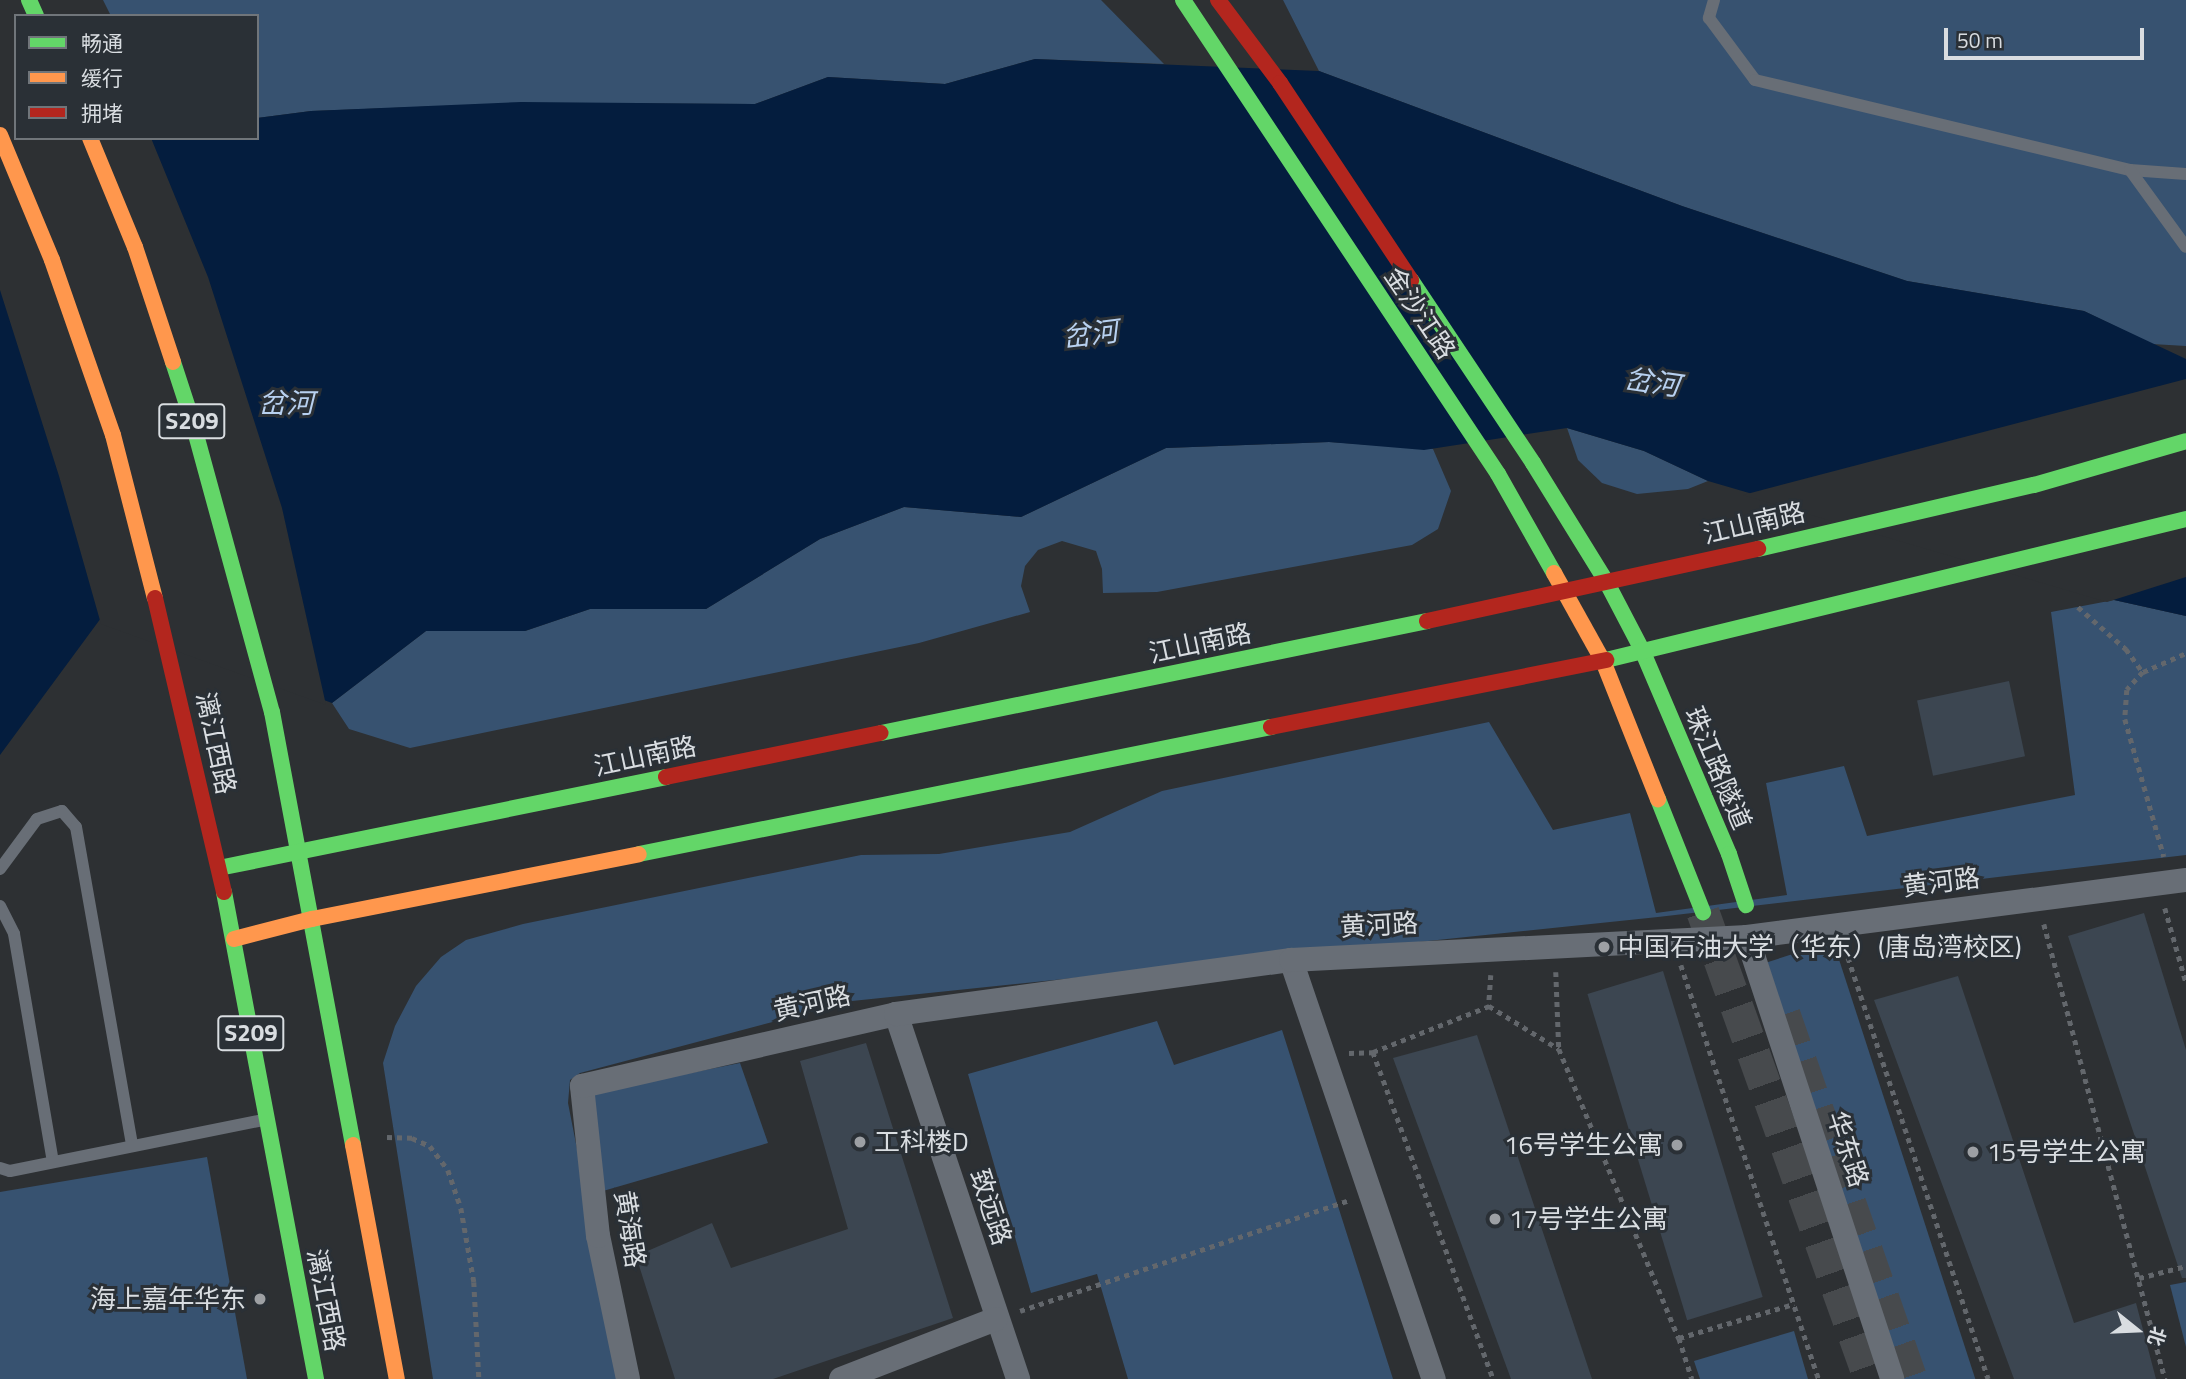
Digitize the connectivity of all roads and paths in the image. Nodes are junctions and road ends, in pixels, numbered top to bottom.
1 (1184, 0) edge
2 (1218, 0) edge
3 (1234, 0) edge
4 (1714, 0) edge
5 (1280, 83) junction
6 (0, 135) edge
7 (91, 140) edge
8 (2130, 170) junction
9 (2186, 174) edge
10 (2186, 247) edge
11 (2186, 441) edge
12 (2186, 519) edge
13 (1606, 581) junction
14 (1564, 593) junction
15 (2078, 607) dead end
16 (1642, 650) junction
17 (2186, 653) edge
18 (1603, 662) junction
19 (2143, 672) junction
20 (299, 852) junction
21 (219, 868) junction
22 (0, 869) edge
23 (2171, 882) edge
24 (2038, 899) junction
25 (1746, 905) dead end
26 (0, 906) edge
27 (1703, 912) tunnel mouth
28 (312, 919) junction
29 (1837, 925) junction
30 (1747, 937) junction
31 (234, 939) junction
32 (1673, 940) junction
33 (1554, 946) junction
34 (1492, 950) junction
35 (1291, 960) junction
36 (2186, 982) edge
37 (1489, 1006) junction
38 (897, 1014) junction
39 (1559, 1049) junction
40 (1373, 1052) junction
41 (1324, 1054) junction
42 (582, 1086) joint
43 (267, 1119) junction
44 (387, 1137) dead end
45 (132, 1146) junction
46 (53, 1162) junction
47 (0, 1168) edge
48 (1371, 1193) junction
49 (2186, 1266) edge
50 (2138, 1278) junction
51 (1794, 1304) junction
52 (996, 1319) junction
53 (1679, 1338) junction
54 (316, 1379) edge
55 (397, 1379) edge
56 (479, 1379) edge
57 (628, 1379) edge
58 (841, 1379) edge
59 (1018, 1379) edge
60 (1434, 1379) edge
61 (1493, 1379) edge
62 (1692, 1379) edge
63 (1819, 1379) edge
64 (1892, 1379) edge
65 (1988, 1379) edge
66 (2165, 1379) edge

1 - 14 main road, 金沙江路
2 - 5 main road, 金沙江路
3 - 5 main road
4 - 8 lane
5 - 13 main road, 金沙江路
6 - 21 main road, 漓江西路 / S209
7 - 20 main road, S209
8 - 9 lane
8 - 10 lane
11 - 13 main road, 江山南路
12 - 16 main road
13 - 14 main road, 江山南路
13 - 16 main road, 金沙江路
14 - 18 main road, 金沙江路
14 - 20 main road, 江山南路
15 - 19 path
16 - 18 main road
16 - 25 main road, 珠江路隧道
17 - 19 path
18 - 27 main road
18 - 28 main road
19 - 23 path
20 - 21 main road, 江山南路
20 - 28 main road, S209
21 - 31 main road, 漓江西路 / S209
22 - 45 lane
23 - 24 street, 黄河路
23 - 36 path
24 - 29 street, 黄河路
24 - 50 path
26 - 46 lane
28 - 31 main road
28 - 55 main road, S209
29 - 30 street, 黄河路
29 - 65 path
30 - 32 street, 黄河路
30 - 64 street, 华东路
31 - 43 main road, 漓江西路 / S209
32 - 33 street, 黄河路
32 - 51 path
33 - 34 street, 黄河路
33 - 39 path
34 - 35 street, 黄河路
34 - 37 path
35 - 38 street, 黄河路
35 - 41 street
37 - 39 path
37 - 40 path
38 - 42 street, 黄河路
38 - 52 street, 致远路
39 - 53 path
40 - 41 path
40 - 61 path
41 - 48 street
42 - 57 street, 黄海路
43 - 45 lane
43 - 54 main road, 漓江西路 / S209
44 - 56 path
45 - 46 lane
46 - 47 lane
48 - 52 path
48 - 60 street
49 - 50 path
50 - 66 path
51 - 53 path
51 - 63 path
52 - 58 street
52 - 59 street, 致远路
53 - 62 path

